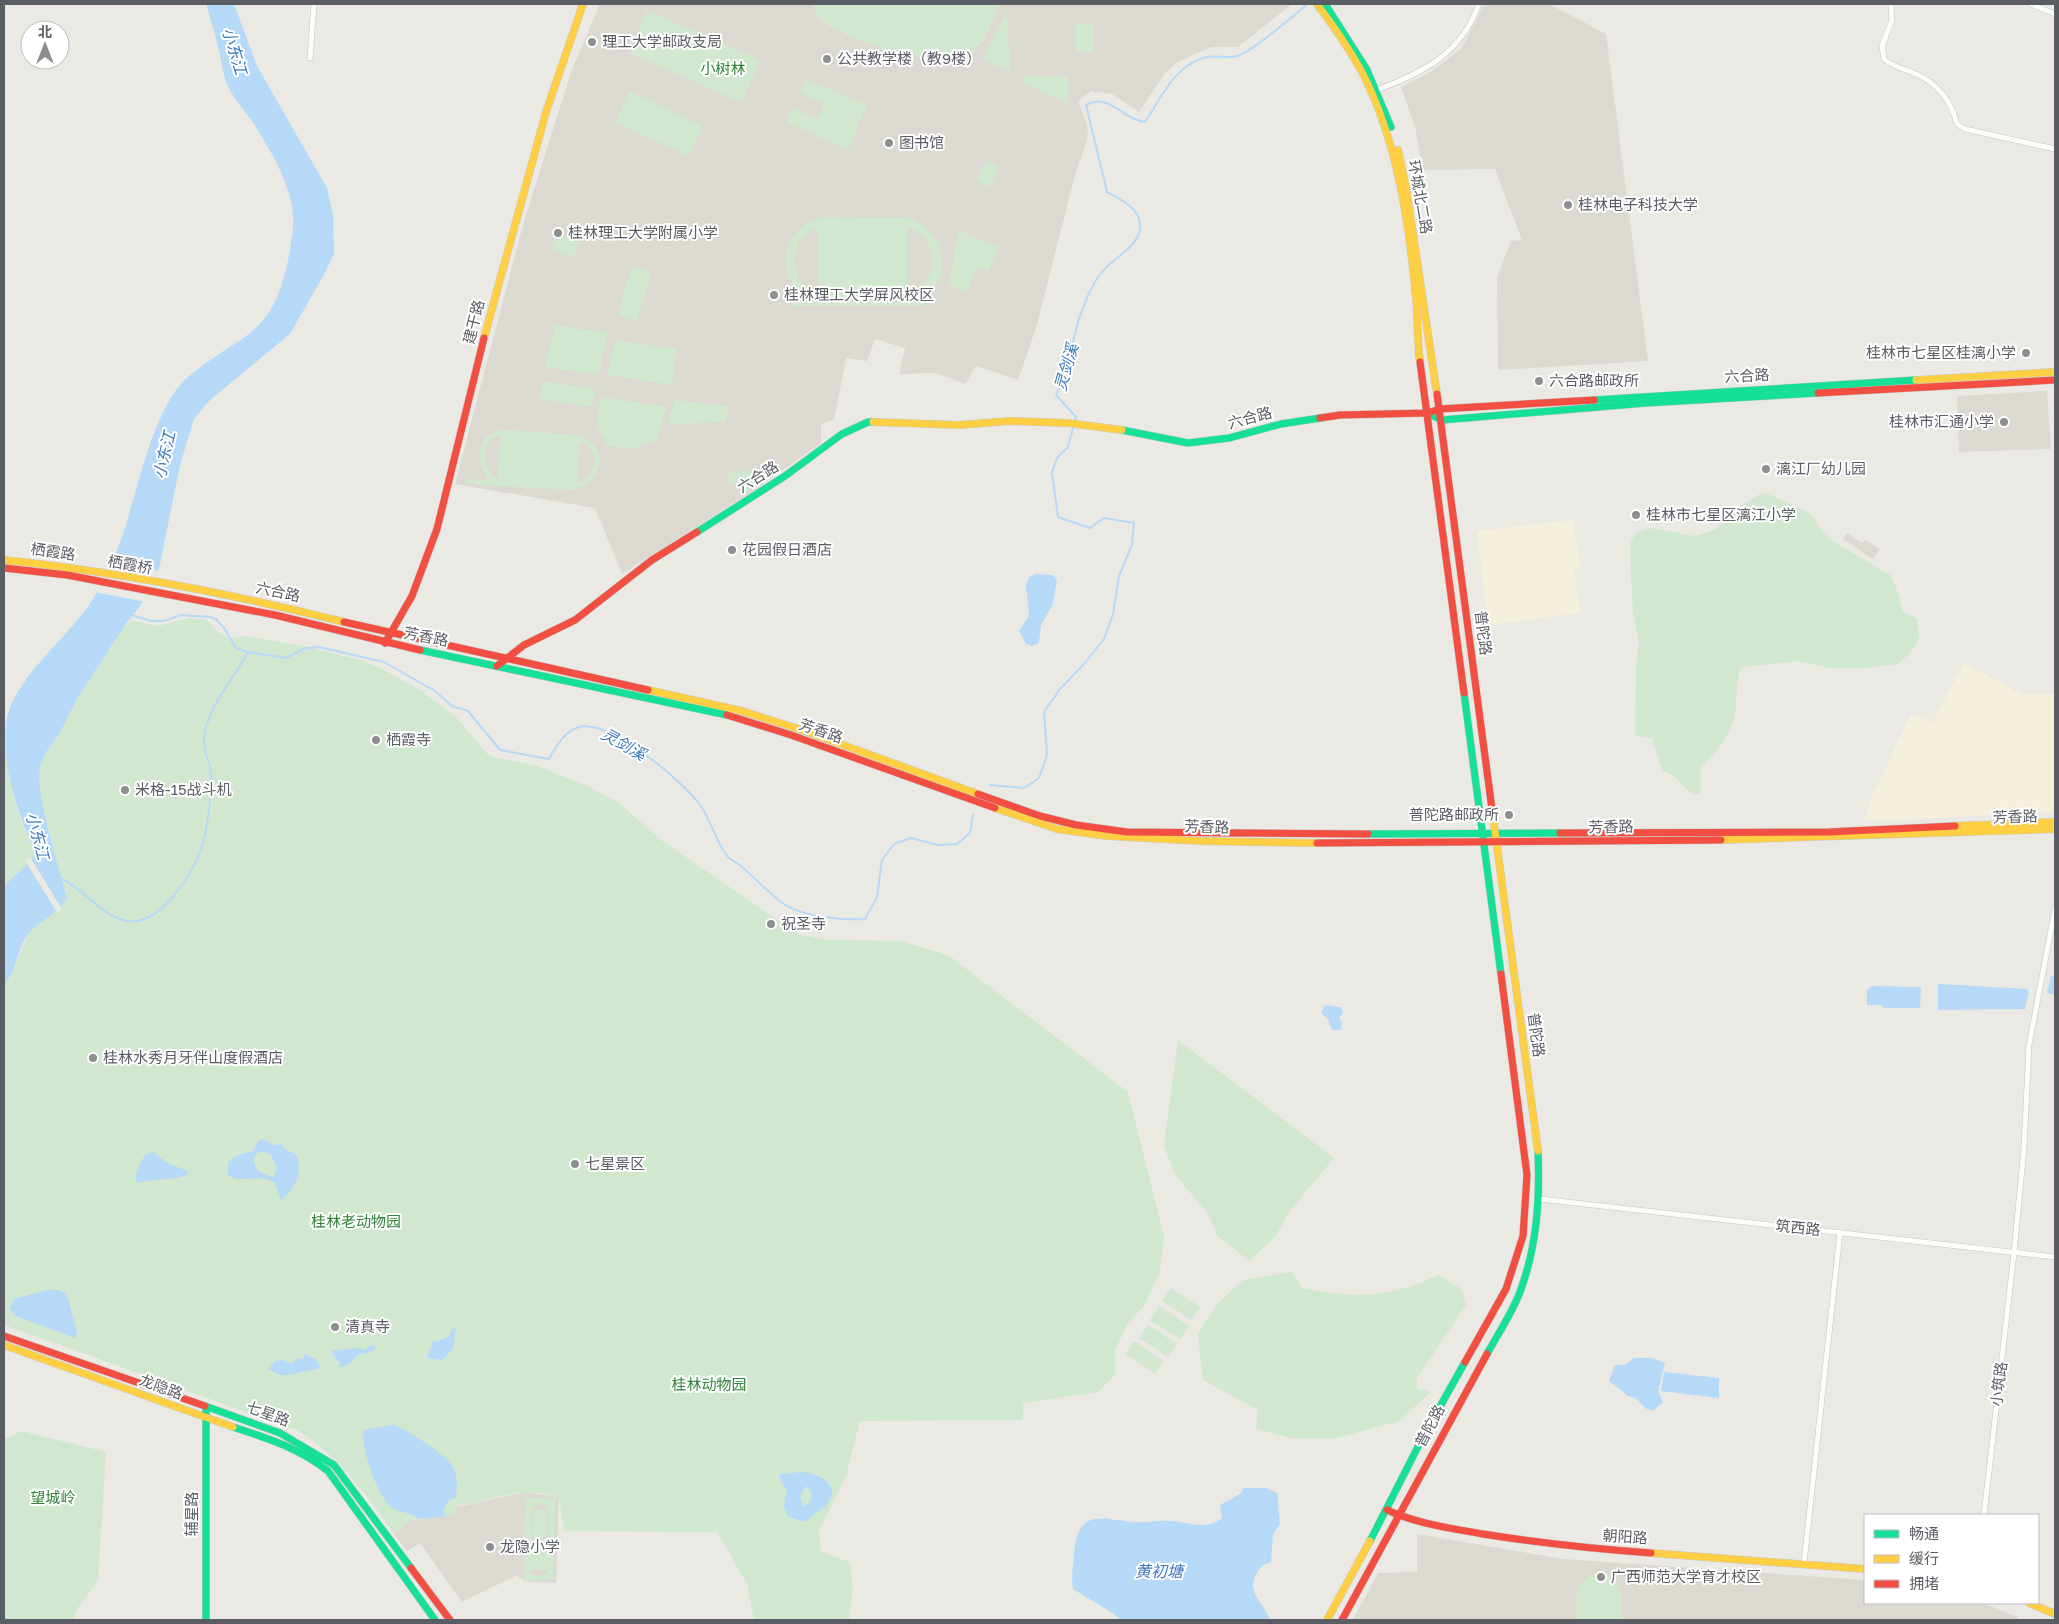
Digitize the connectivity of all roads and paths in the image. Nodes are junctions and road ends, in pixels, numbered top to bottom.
1 (314, 4) edge
2 (584, 4) edge
3 (1479, 4) edge
4 (1891, 4) edge
5 (2032, 4) edge
6 (1323, 6) edge
7 (2055, 14) edge
8 (310, 58) dead end
9 (1377, 90) junction
10 (2055, 149) edge
11 (2055, 372) edge
12 (2055, 380) edge
13 (1440, 409) junction
14 (1427, 413) junction
15 (1442, 420) junction
16 (4, 560) edge
17 (4, 568) edge
18 (98, 573) joint
19 (96, 581) joint
20 (157, 583) joint
21 (153, 593) joint
22 (391, 634) junction
23 (385, 643) junction
24 (504, 658) junction
25 (497, 666) junction
26 (2055, 822) edge
27 (2055, 829) edge
28 (1494, 833) junction
29 (1481, 834) junction
30 (1496, 842) junction
31 (1482, 843) junction
32 (2055, 909) edge
33 (1540, 1199) junction
34 (1840, 1233) junction
35 (2014, 1253) junction
36 (2055, 1257) edge
37 (4, 1336) edge
38 (4, 1345) edge
39 (206, 1407) junction
40 (205, 1418) junction
41 (1387, 1510) junction
42 (1984, 1514) edge
43 (1398, 1516) junction
44 (1804, 1563) junction
45 (1864, 1568) edge
46 (2031, 1604) edge
47 (2055, 1614) edge
48 (206, 1620) edge
49 (435, 1620) edge
50 (450, 1620) edge
51 (1327, 1620) edge
52 (1342, 1620) edge

1 - 8 street
2 - 22 main road, 建干路
3 - 9 street
4 - 10 street
5 - 7 street
6 - 9 main road, 环城北二路
6 - 14 main road, 环城北二路
9 - 13 main road, 环城北二路
11 - 13 main road, 六合路
12 - 15 main road, 六合路
13 - 14 main road, 六合路
13 - 15 main road, 普陀路
14 - 15 main road
14 - 24 main road, 六合路
14 - 29 main road, 普陀路
15 - 28 main road, 普陀路
16 - 18 main road, 栖霞路
17 - 19 main road, 栖霞路
18 - 20 main road, 栖霞桥
19 - 21 main road, 栖霞桥
20 - 22 main road, 六合路
21 - 23 main road, 六合路
22 - 23 main road, 建干路
22 - 24 main road, 芳香路
23 - 25 main road, 芳香路
24 - 25 main road, 六合路
24 - 29 main road, 芳香路
25 - 31 main road, 芳香路
26 - 28 main road, 芳香路
27 - 30 main road, 芳香路
28 - 29 main road, 芳香路
28 - 30 main road, 普陀路
29 - 31 main road, 普陀路
30 - 31 main road, 芳香路
30 - 33 main road, 普陀路
31 - 41 main road, 普陀路
32 - 35 street, 小筑路
33 - 34 street, 筑西路
33 - 43 main road, 普陀路
34 - 35 street, 筑西路
34 - 44 street
35 - 36 street, 筑西路
35 - 42 street, 小筑路
37 - 39 main road, 七星路
38 - 40 main road, 龙隐路
39 - 40 main road, 辅星路
39 - 50 main road, 七星路
40 - 48 main road, 辅星路
40 - 49 main road, 龙隐路
41 - 43 main road, 朝阳路
41 - 51 main road, 普陀路
43 - 44 main road, 朝阳路
43 - 52 main road, 普陀路
44 - 45 main road, 朝阳路
46 - 47 main road

